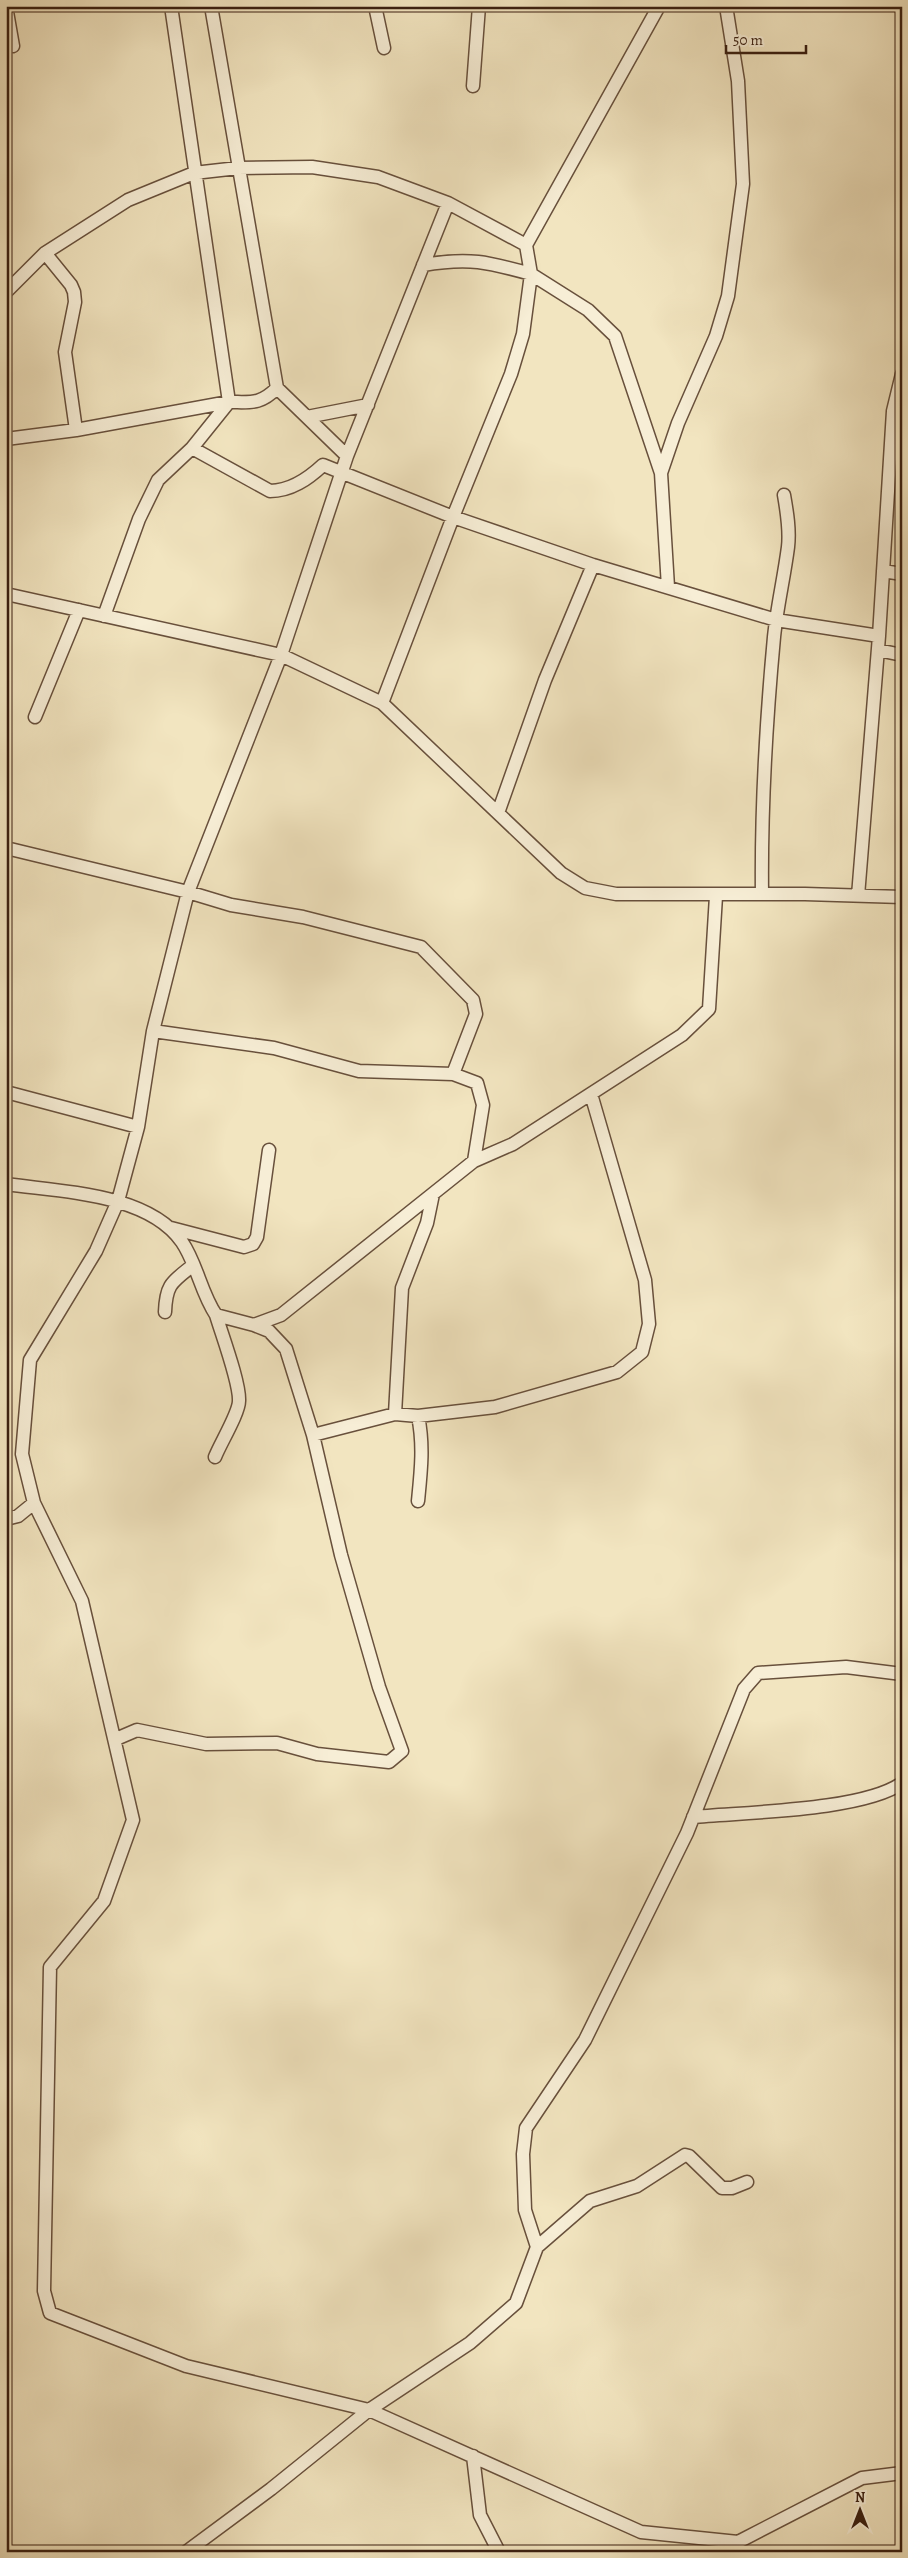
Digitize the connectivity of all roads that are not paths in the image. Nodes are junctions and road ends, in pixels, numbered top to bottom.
1 (6, 6) edge
2 (171, 6) edge
3 (211, 6) edge
4 (375, 6) edge
5 (479, 6) edge
6 (659, 6) edge
7 (726, 6) edge
8 (13, 46) dead end
9 (384, 48) dead end
10 (473, 86) dead end
11 (238, 168) junction
12 (194, 173) junction
13 (448, 203) junction
14 (526, 245) junction
15 (45, 253) junction
16 (424, 265) junction
17 (531, 274) junction
18 (6, 292) edge
19 (902, 374) edge
20 (277, 388) junction
21 (229, 402) junction
22 (368, 405) junction
23 (307, 417) junction
24 (76, 430) junction
25 (6, 439) edge
26 (192, 448) junction
27 (347, 456) junction
28 (343, 472) junction
29 (661, 473) junction
30 (784, 495) dead end
31 (453, 517) junction
32 (593, 565) junction
33 (883, 571) junction
34 (902, 574) edge
35 (668, 588) junction
36 (6, 594) edge
37 (79, 610) junction
38 (104, 616) junction
39 (776, 620) junction
40 (880, 636) junction
41 (878, 650) junction
42 (281, 655) junction
43 (902, 655) edge
44 (382, 703) junction
45 (35, 717) dead end
46 (498, 813) junction
47 (6, 848) edge
48 (188, 892) junction
49 (762, 894) junction
50 (716, 896) junction
51 (858, 896) junction
52 (902, 897) edge
53 (153, 1031) junction
54 (453, 1074) junction
55 (6, 1092) edge
56 (591, 1094) junction
57 (138, 1127) junction
58 (269, 1150) dead end
59 (474, 1161) junction
60 (6, 1184) edge
61 (433, 1194) junction
62 (118, 1201) junction
63 (171, 1228) junction
64 (192, 1266) junction
65 (165, 1312) dead end
66 (216, 1315) junction
67 (254, 1325) junction
68 (395, 1414) junction
69 (418, 1416) junction
70 (314, 1434) junction
71 (215, 1457) dead end
72 (418, 1501) dead end
73 (34, 1503) junction
74 (6, 1519) edge
75 (902, 1674) edge
76 (116, 1739) junction
77 (902, 1783) edge
78 (693, 1818) junction
79 (747, 2182) dead end
80 (537, 2247) junction
81 (369, 2410) junction
82 (473, 2456) junction
83 (902, 2473) edge
84 (186, 2552) edge
85 (499, 2552) edge

1 - 8 street
2 - 12 street
3 - 11 street
4 - 9 street
5 - 10 street
6 - 14 street
7 - 29 street
11 - 12 street
11 - 13 street
11 - 20 street
12 - 15 street
12 - 21 street
13 - 14 street
13 - 16 street
14 - 17 street
15 - 18 street
15 - 24 street
16 - 17 street
16 - 22 street
17 - 29 street
17 - 31 street
19 - 33 street
20 - 21 street
20 - 23 street
21 - 24 street
21 - 26 street
22 - 23 street
22 - 27 street
23 - 27 street
24 - 25 street
26 - 28 street
26 - 38 street
27 - 28 street
28 - 31 street
28 - 42 street
29 - 35 street
30 - 39 street
31 - 32 street
31 - 44 street
32 - 35 street
32 - 46 street
33 - 34 street
33 - 40 street
35 - 39 street
36 - 37 street
37 - 38 street
37 - 45 street
38 - 42 street
39 - 40 street
39 - 49 street
40 - 41 street
41 - 43 street
41 - 51 street
42 - 44 street
42 - 48 street
44 - 46 street
46 - 50 street
47 - 48 street
48 - 53 street
48 - 54 street
49 - 50 street
49 - 51 street
50 - 56 street
51 - 52 street
53 - 54 street
53 - 57 street
54 - 59 street
55 - 57 street
56 - 59 street
56 - 69 street
57 - 62 street
58 - 63 street
59 - 61 street
60 - 62 street
61 - 67 street
61 - 68 street
62 - 63 street
62 - 73 street
63 - 64 street
64 - 65 street
64 - 66 street
66 - 67 street
66 - 71 street
67 - 70 street
68 - 69 street
68 - 70 street
69 - 72 street
70 - 76 street
73 - 74 street
73 - 76 street
75 - 78 street
76 - 81 street
77 - 78 street
78 - 80 street
79 - 80 street
80 - 81 street
81 - 82 street
81 - 84 street
82 - 83 street
82 - 85 street

